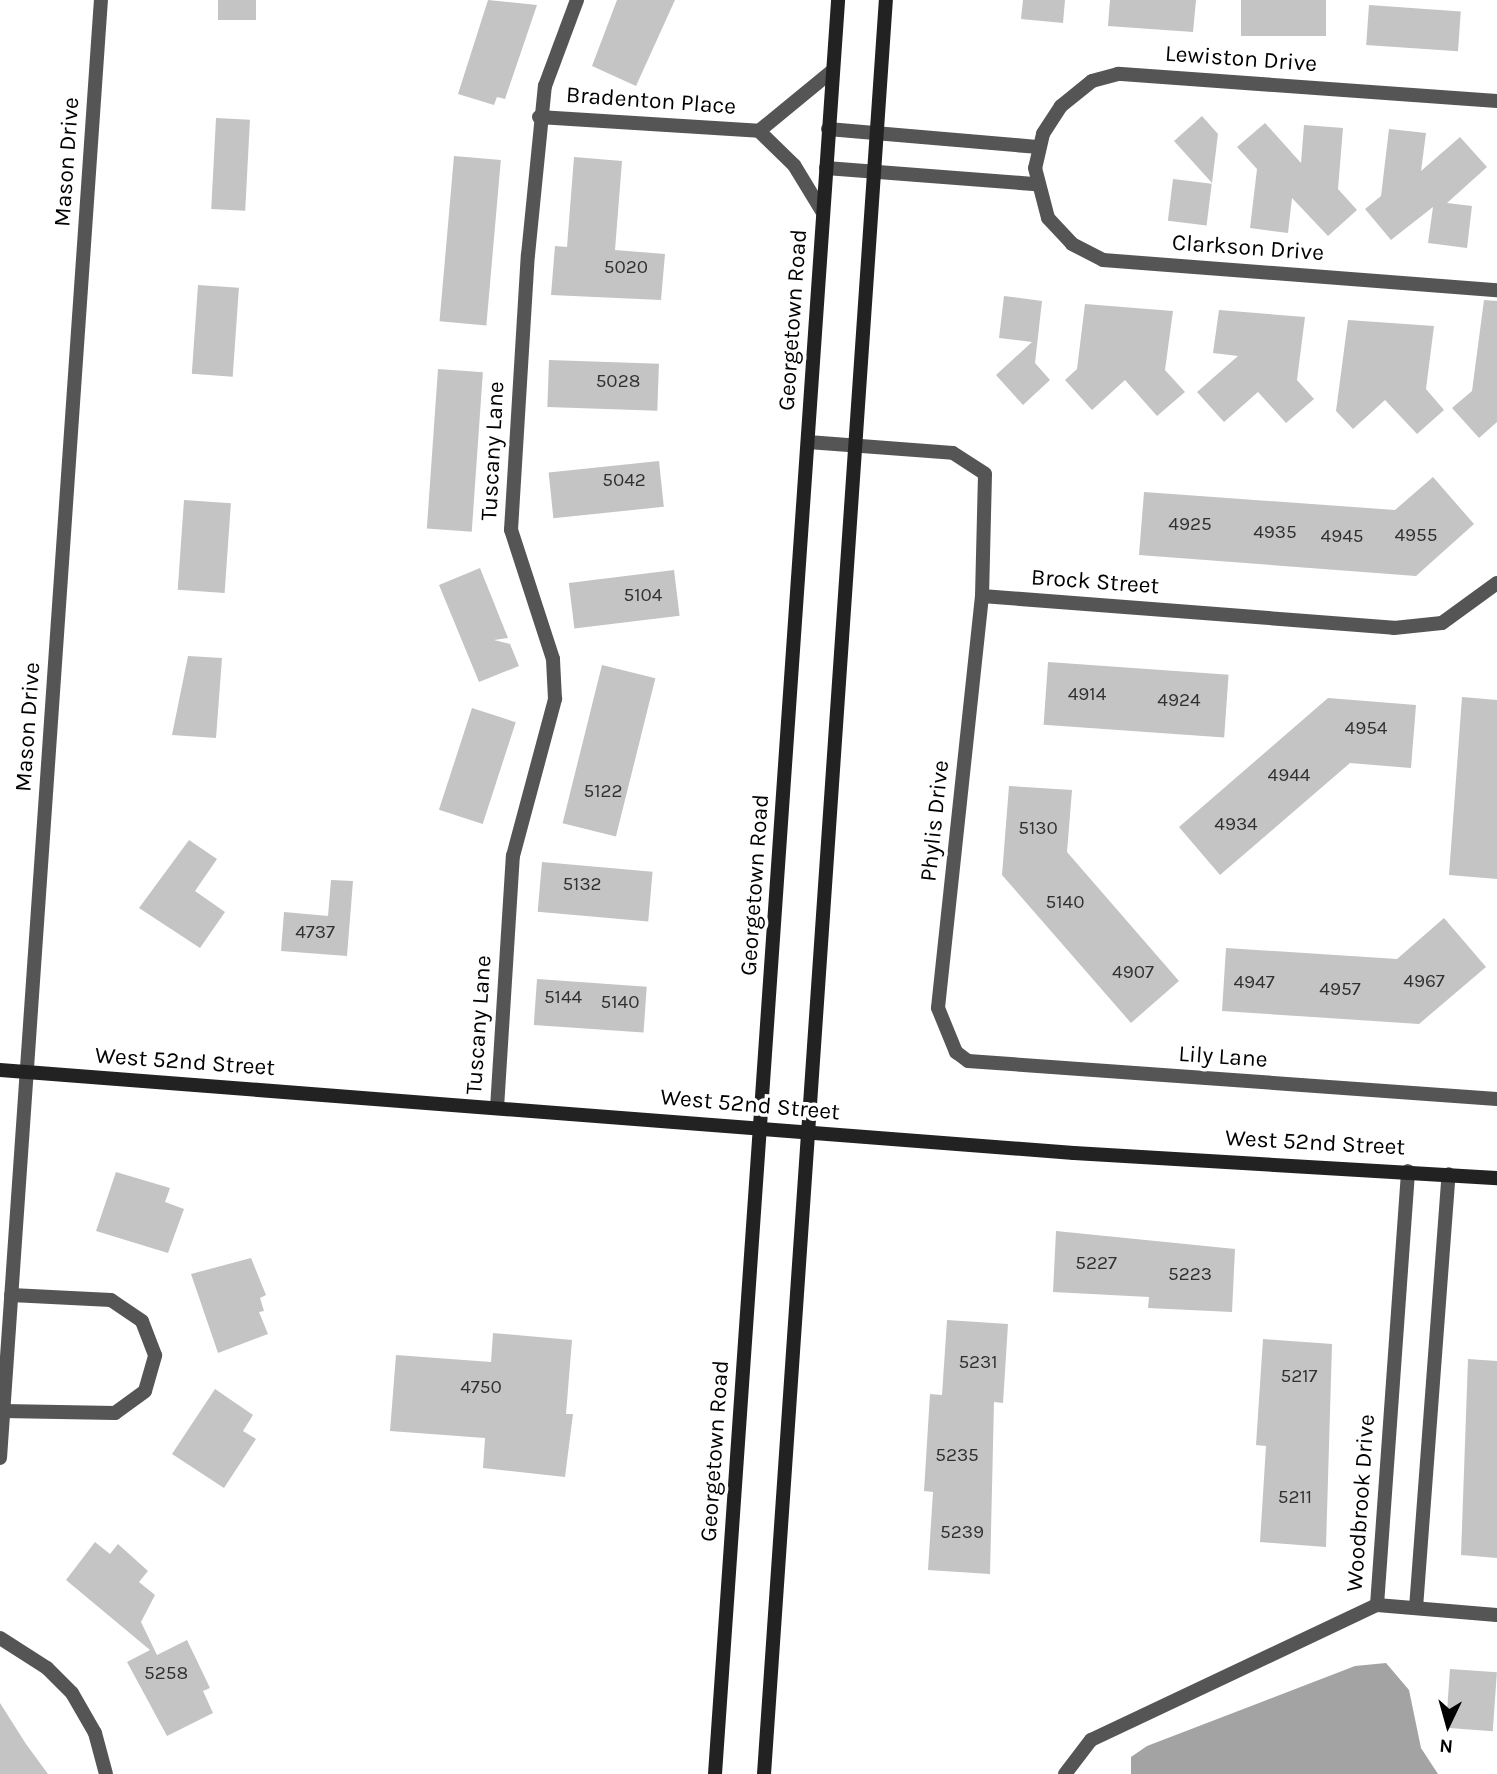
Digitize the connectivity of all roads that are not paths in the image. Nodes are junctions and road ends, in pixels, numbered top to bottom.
1 (101, 0) edge
2 (578, 0) edge
3 (838, 0) edge
4 (886, 0) edge
5 (832, 71) junction
6 (1497, 101) edge
7 (539, 117) junction
8 (828, 130) junction
9 (759, 131) junction
10 (878, 133) junction
11 (1039, 147) junction
12 (826, 168) junction
13 (1035, 168) joint
14 (874, 172) junction
15 (1036, 184) junction
16 (822, 211) junction
17 (1497, 290) edge
18 (808, 442) junction
19 (856, 445) junction
20 (1497, 583) edge
21 (982, 596) junction
22 (951, 1048) joint
23 (0, 1070) edge
24 (27, 1072) junction
25 (1497, 1099) edge
26 (497, 1108) junction
27 (760, 1129) junction
28 (808, 1134) junction
29 (1408, 1171) junction
30 (1449, 1174) junction
31 (1497, 1178) edge
32 (11, 1295) junction
33 (3, 1410) junction
34 (0, 1458) edge
35 (1377, 1605) junction
36 (1416, 1608) junction
37 (1497, 1615) edge
38 (0, 1638) edge
39 (107, 1774) edge
40 (715, 1774) edge
41 (764, 1774) edge
42 (1065, 1774) edge

1 - 24 street, Mason Drive
2 - 7 street, Tuscany Lane
3 - 5 main road, Georgetown Road
4 - 10 main road
5 - 8 main road, Georgetown Road
5 - 9 street
6 - 11 street, Lewiston Drive
7 - 9 street, Bradenton Place
7 - 26 street, Tuscany Lane
8 - 10 street
8 - 12 main road, Georgetown Road
9 - 16 street
10 - 11 street
10 - 14 main road
11 - 13 street, Lewiston Drive
12 - 14 street
12 - 16 main road, Georgetown Road
13 - 15 street, Clarkson Drive
14 - 15 street
14 - 19 main road
15 - 17 street, Clarkson Drive
16 - 18 main road, Georgetown Road
18 - 19 street
18 - 27 main road, Georgetown Road
19 - 21 street
19 - 28 main road
20 - 21 street, Brock Street
21 - 22 street, Phylis Drive
22 - 25 street, Lily Lane
23 - 24 main road, West 52nd Street
24 - 26 main road, West 52nd Street
24 - 32 street, Mason Drive
26 - 27 main road, West 52nd Street
27 - 28 main road, West 52nd Street
27 - 40 main road, Georgetown Road
28 - 29 main road, West 52nd Street
28 - 41 main road
29 - 30 main road, West 52nd Street
29 - 35 street, Woodbrook Drive
30 - 31 main road, West 52nd Street
30 - 36 street
32 - 33 street, Mason Drive
32 - 33 street
33 - 34 street, Mason Drive
35 - 36 street
35 - 42 street, Woodbrook Drive
36 - 37 street
38 - 39 street

